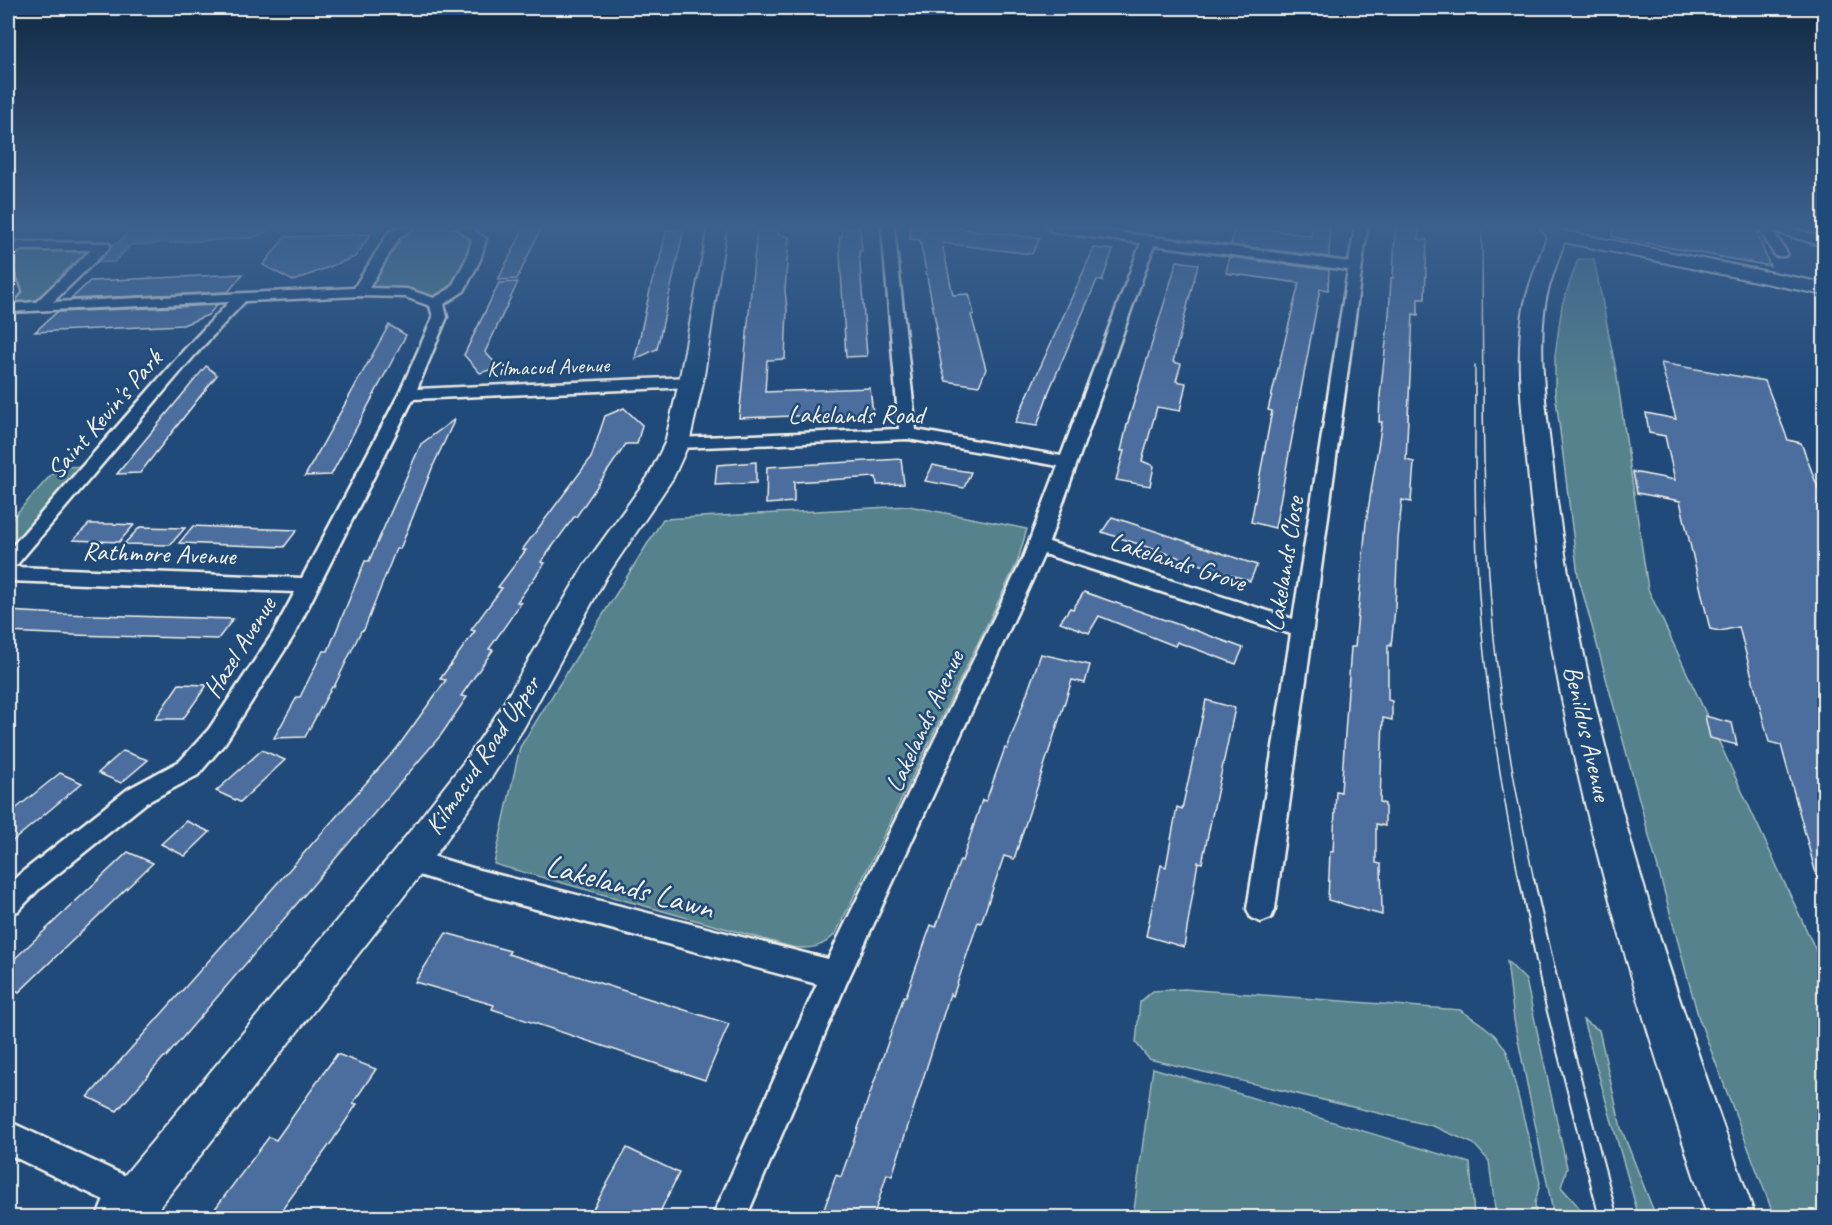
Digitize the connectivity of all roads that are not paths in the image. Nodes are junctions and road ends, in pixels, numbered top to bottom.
1 (11, 285) edge
2 (62, 285) edge
3 (363, 285) edge
4 (460, 285) edge
5 (707, 285) edge
6 (894, 285) edge
7 (1133, 285) edge
8 (1353, 285) edge
9 (1542, 285) edge
10 (1805, 285) edge
11 (1824, 289) edge
12 (359, 292) junction
13 (8, 299) edge
14 (240, 299) junction
15 (435, 303) junction
16 (8, 308) edge
17 (38, 308) junction
18 (691, 382) junction
19 (407, 394) junction
20 (908, 434) junction
21 (677, 444) junction
22 (1069, 463) junction
23 (1038, 545) junction
24 (8, 563) edge
25 (8, 574) edge
26 (309, 585) junction
27 (1301, 629) junction
28 (409, 861) junction
29 (8, 902) edge
30 (1261, 909) dead end
31 (835, 975) junction
32 (8, 1137) edge
33 (128, 1208) edge
34 (729, 1218) edge
35 (1732, 1218) edge

1 - 13 street
2 - 17 street
3 - 12 street
4 - 15 street
5 - 18 street, Kilmacud Road Upper
6 - 20 street
7 - 22 street, Lakelands Avenue
8 - 27 street, Lakelands Close
9 - 35 street, Benildus Avenue
10 - 11 street
12 - 14 street
12 - 15 street
14 - 17 street
14 - 24 street, Saint Kevin's Park
15 - 19 street, Hazel Avenue
16 - 17 street
18 - 19 street, Kilmacud Avenue
18 - 21 street, Kilmacud Road Upper
19 - 26 street, Hazel Avenue
20 - 21 street, Lakelands Road
20 - 22 street, Lakelands Road
21 - 28 street, Kilmacud Road Upper
22 - 23 street, Lakelands Avenue
23 - 27 street, Lakelands Grove
23 - 31 street, Lakelands Avenue
25 - 26 street, Rathmore Avenue
26 - 29 street, Hazel Avenue
27 - 30 street, Lakelands Close
28 - 31 street, Lakelands Lawn
28 - 33 street, Kilmacud Road Upper
31 - 34 street, Lakelands Avenue
32 - 33 street

